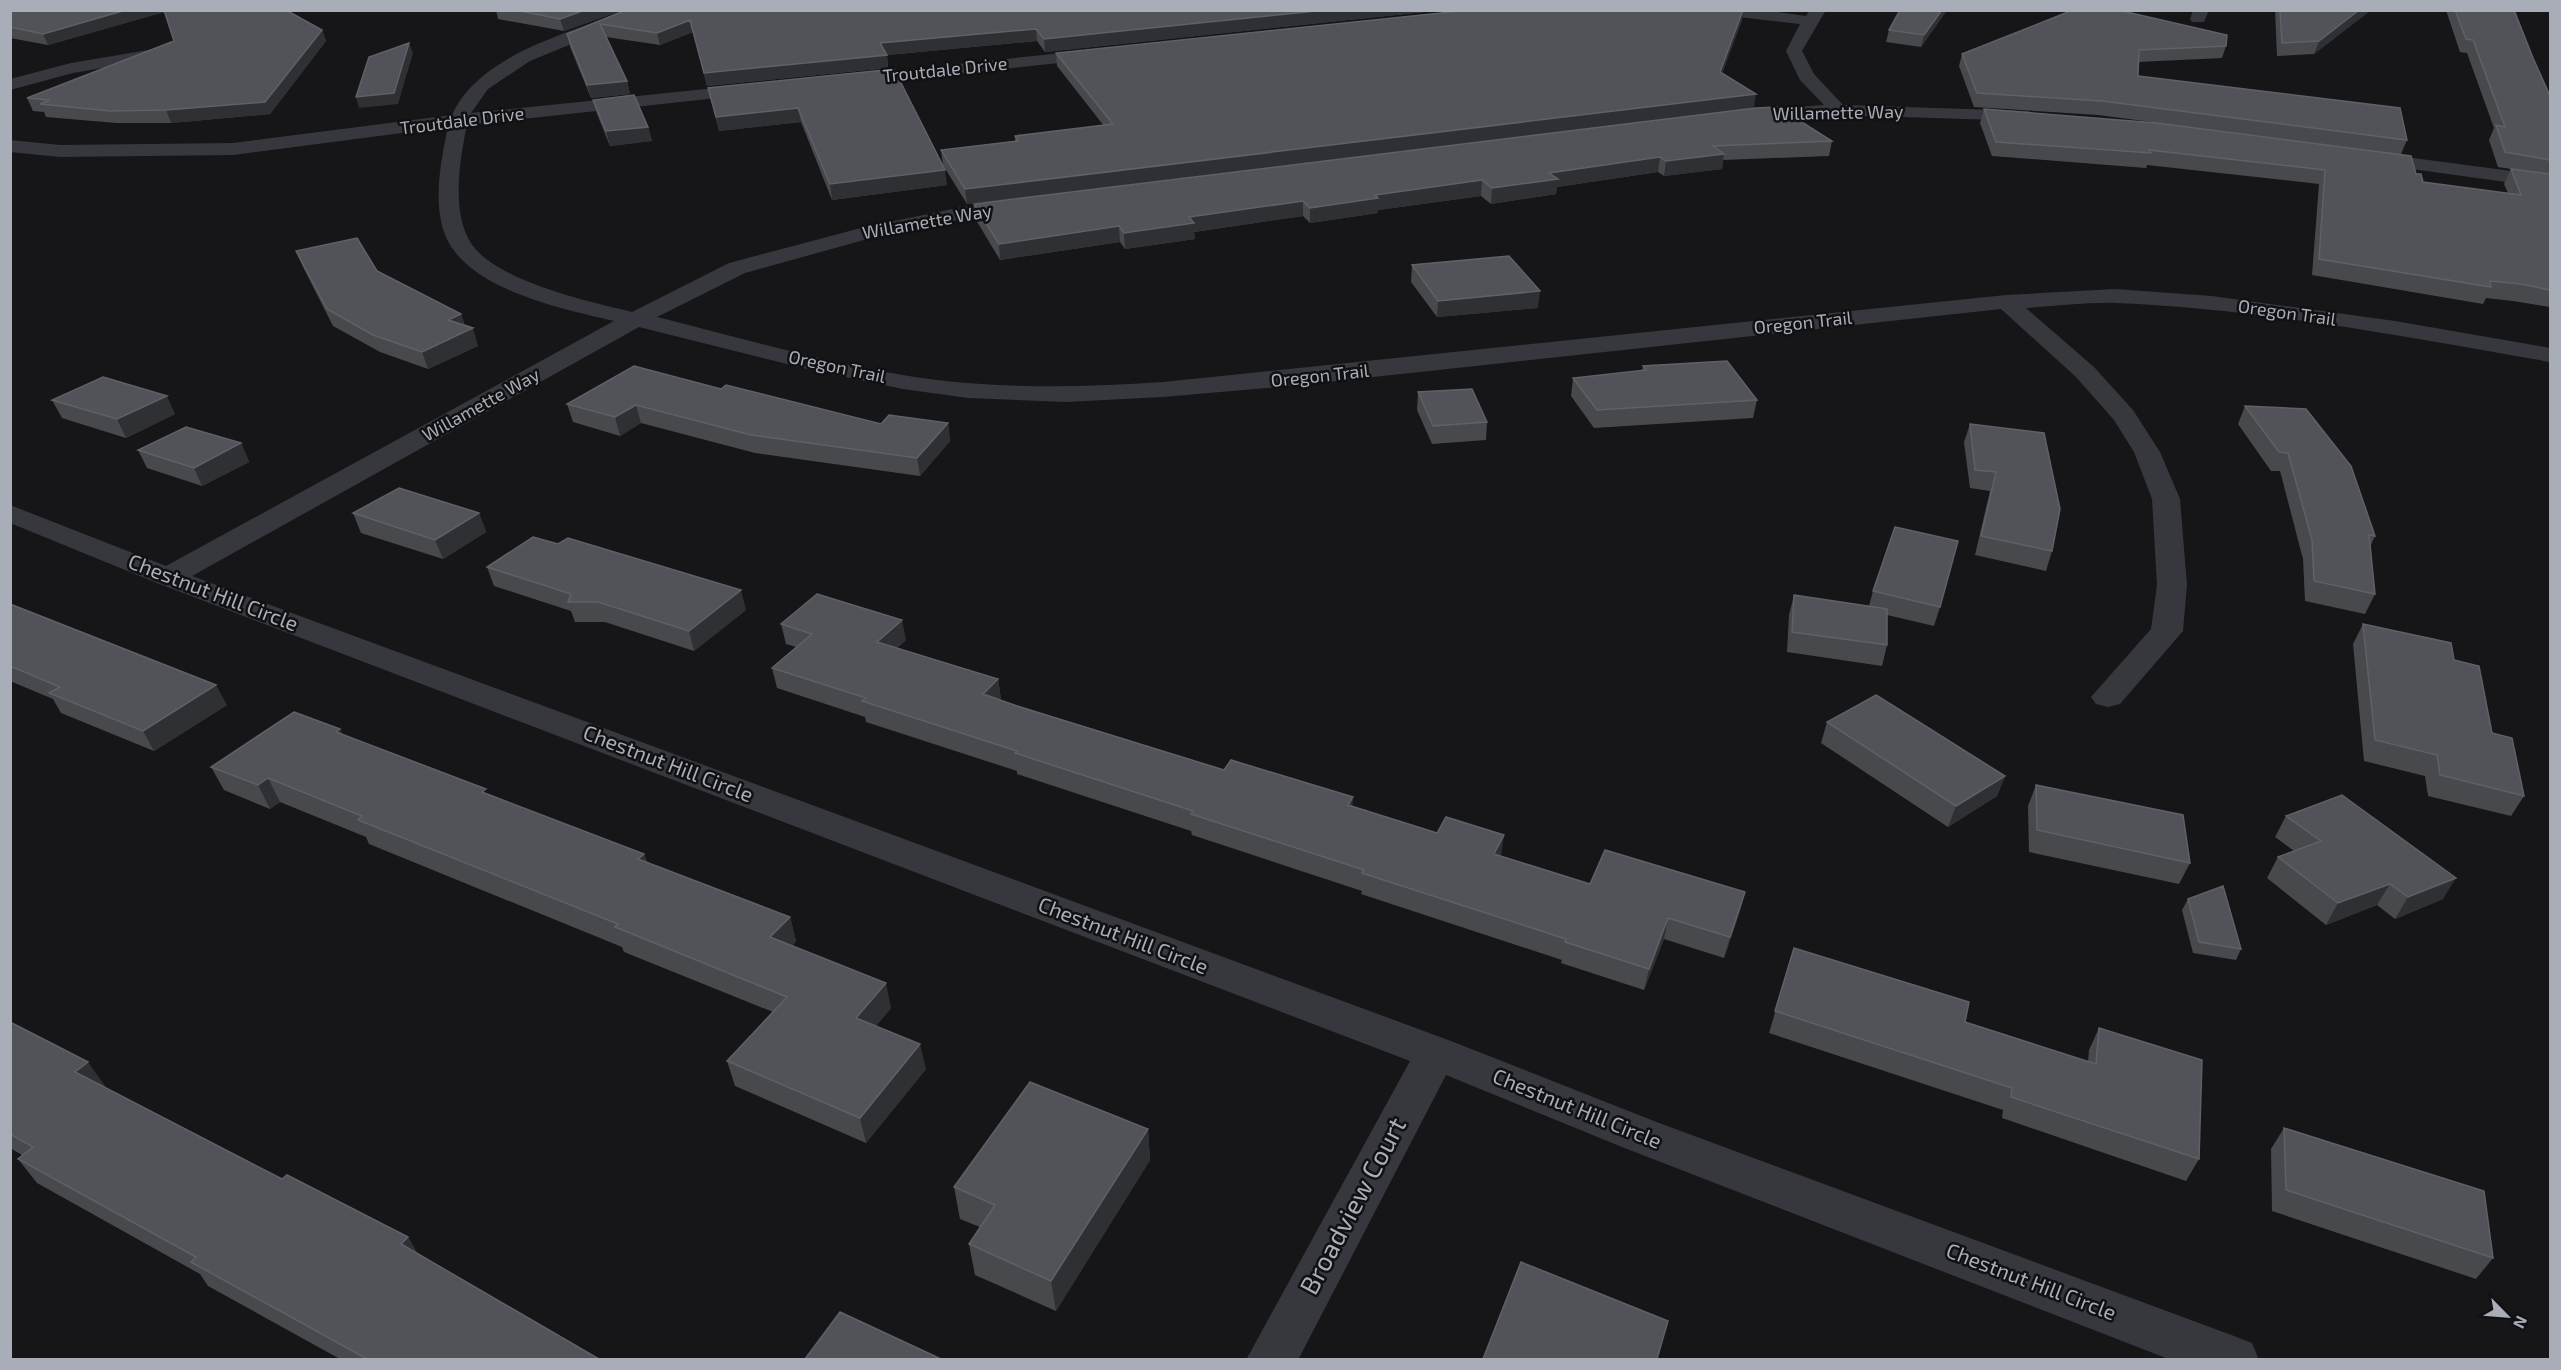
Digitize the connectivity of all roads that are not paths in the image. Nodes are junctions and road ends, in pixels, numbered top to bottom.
1 (647, 10) edge
2 (1721, 10) edge
3 (1814, 16) edge
4 (1121, 52) edge
5 (154, 54) edge
6 (837, 81) edge
7 (10, 86) edge
8 (778, 87) edge
9 (1838, 110) junction
10 (1729, 118) edge
11 (2052, 118) edge
12 (458, 120) junction
13 (10, 146) edge
14 (2353, 156) edge
15 (2550, 182) edge
16 (1044, 203) edge
17 (2006, 302) junction
18 (636, 319) junction
19 (2550, 355) edge
20 (10, 513) edge
21 (168, 577) junction
22 (2108, 698) dead end
23 (1436, 1053) junction
24 (1271, 1359) edge
25 (2234, 1359) edge

1 - 12 street, Oregon Trail
2 - 3 street
3 - 9 street
4 - 6 street, Troutdale Drive
5 - 7 street
8 - 12 street, Troutdale Drive
9 - 10 street, Willamette Way
9 - 11 street, Willamette Way
12 - 13 street, Troutdale Drive
12 - 18 street, Oregon Trail
14 - 15 street
16 - 18 street, Willamette Way
17 - 18 street, Oregon Trail
17 - 19 street, Oregon Trail
17 - 22 street
18 - 21 street, Willamette Way
20 - 21 street, Chestnut Hill Circle
21 - 23 street, Chestnut Hill Circle
23 - 24 street, Broadview Court
23 - 25 street, Chestnut Hill Circle

